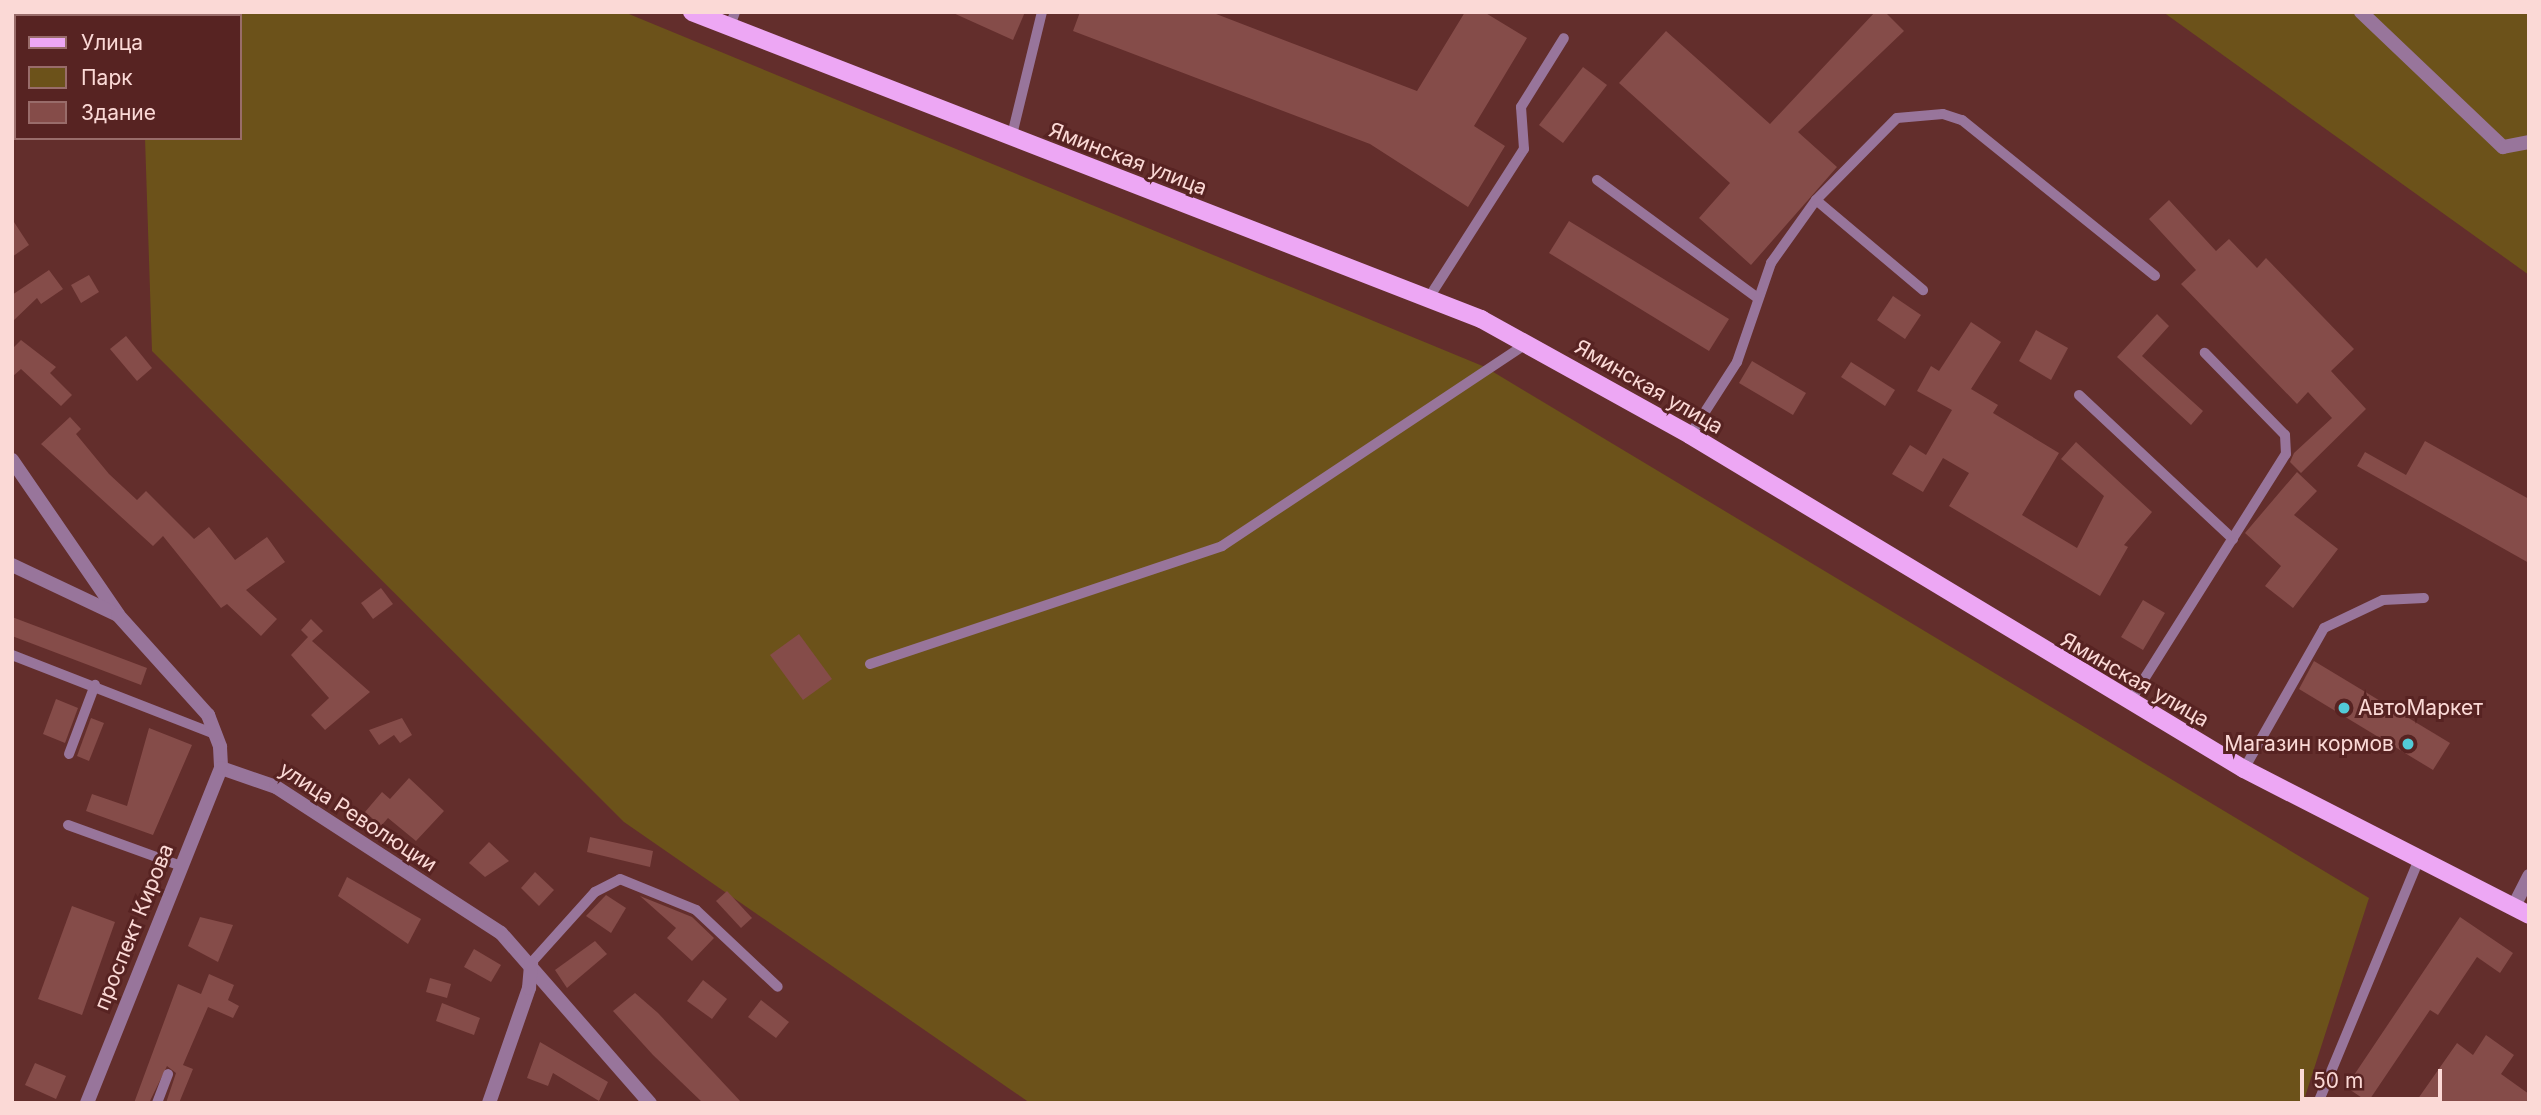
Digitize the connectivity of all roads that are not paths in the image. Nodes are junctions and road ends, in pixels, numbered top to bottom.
1 (692, 12) edge
2 (1042, 12) edge
3 (2361, 12) edge
4 (733, 19) edge
5 (1564, 38) dead end
6 (1011, 139) junction
7 (2529, 142) edge
8 (1597, 180) dead end
9 (1816, 200) junction
10 (2155, 276) dead end
11 (1923, 290) dead end
12 (1756, 297) junction
13 (1428, 299) junction
14 (1527, 344) junction
15 (2206, 353) dead end
16 (2079, 395) dead end
17 (1690, 435) junction
18 (12, 460) edge
19 (2233, 539) junction
20 (12, 565) edge
21 (2424, 598) dead end
22 (118, 615) junction
23 (12, 654) edge
24 (870, 664) dead end
25 (95, 685) junction
26 (2129, 703) junction
27 (217, 735) junction
28 (69, 754) dead end
29 (221, 768) junction
30 (2244, 769) junction
31 (68, 825) dead end
32 (2420, 857) junction
33 (181, 866) junction
34 (2529, 876) edge
35 (2521, 912) edge
36 (531, 963) junction
37 (778, 987) dead end
38 (168, 1074) dead end
39 (87, 1103) edge
40 (157, 1103) edge
41 (489, 1103) edge
42 (650, 1103) edge
43 (2318, 1103) edge

1 - 4 main road, Яминская улица
2 - 6 lane
3 - 7 street
4 - 6 main road, Яминская улица
5 - 13 lane
6 - 13 main road, Яминская улица
8 - 12 lane
9 - 10 lane
9 - 11 lane
9 - 12 lane
12 - 17 lane
13 - 14 main road, Яминская улица
14 - 17 main road, Яминская улица
14 - 24 lane
15 - 19 lane
16 - 19 lane
17 - 26 main road, Яминская улица
18 - 22 street
19 - 26 lane
20 - 22 street
21 - 30 lane
22 - 27 street
23 - 25 lane
25 - 27 lane
25 - 28 lane
26 - 30 main road, Яминская улица
27 - 29 street
29 - 33 street, проспект Кирова
29 - 36 street, улица Революции
30 - 32 main road, Яминская улица
31 - 33 lane
32 - 35 main road, Яминская улица
32 - 43 lane
33 - 39 street, проспект Кирова
34 - 35 street
36 - 37 lane
36 - 41 street
36 - 42 street, улица Революции
38 - 40 lane

